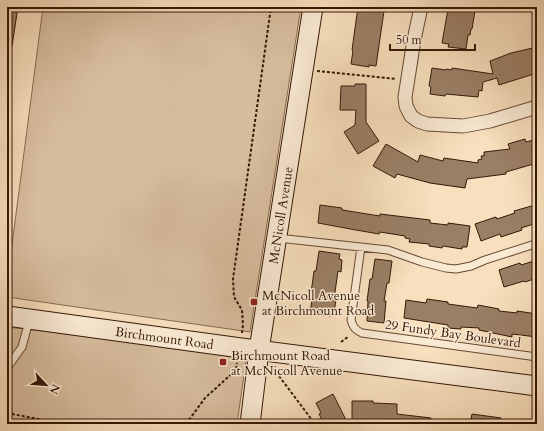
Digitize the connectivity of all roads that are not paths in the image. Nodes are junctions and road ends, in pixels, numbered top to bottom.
1 (313, 7) edge
2 (421, 7) edge
3 (537, 107) edge
4 (278, 238) junction
5 (537, 245) edge
6 (361, 247) junction
7 (7, 316) edge
8 (29, 318) junction
9 (259, 350) junction
10 (537, 357) edge
11 (7, 368) edge
12 (537, 386) edge
13 (250, 424) edge

1 - 4 main road, McNicoll Avenue
2 - 3 street
4 - 6 lane
4 - 9 main road, McNicoll Avenue
5 - 6 lane
6 - 10 lane, 29 Fundy Bay Boulevard
7 - 8 main road, Birchmount Road
8 - 9 main road, Birchmount Road
8 - 11 lane
9 - 12 main road, Birchmount Road
9 - 13 main road, McNicoll Avenue

